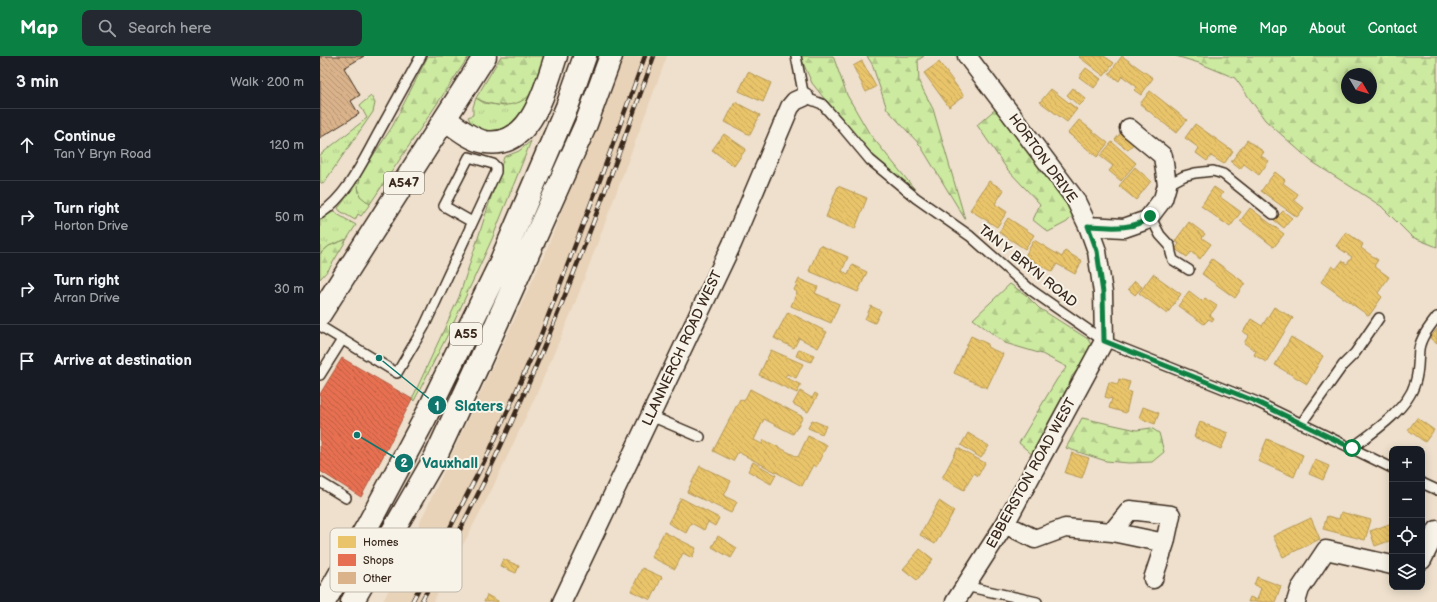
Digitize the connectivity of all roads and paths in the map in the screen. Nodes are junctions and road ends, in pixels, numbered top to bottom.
1 (421, 56) edge
2 (485, 56) edge
3 (556, 56) edge
4 (585, 56) edge
5 (610, 56) edge
6 (796, 56) edge
7 (967, 56) edge
8 (804, 97) junction
9 (445, 119) junction
10 (1129, 128) dead end
11 (1167, 185) junction
12 (320, 214) edge
13 (1273, 214) dead end
14 (1150, 216) junction
15 (472, 222) junction
16 (1088, 226) junction
17 (1189, 270) dead end
18 (321, 315) edge
19 (1437, 317) edge
20 (1380, 318) dead end
21 (342, 340) junction
22 (1104, 341) junction
23 (320, 375) edge
24 (650, 416) junction
25 (1301, 424) junction
26 (700, 438) dead end
27 (1352, 448) junction
28 (435, 458) junction
29 (1389, 466) edge
30 (320, 482) edge
31 (1425, 484) edge
32 (1437, 490) edge
33 (346, 498) dead end
34 (1005, 524) junction
35 (367, 528) edge
36 (395, 528) edge
37 (403, 528) edge
38 (1437, 530) edge
39 (1112, 532) junction
40 (1165, 543) junction
41 (1425, 554) edge
42 (1389, 564) edge
43 (1153, 579) dead end
44 (965, 586) junction
45 (330, 592) edge
46 (358, 592) edge
47 (374, 592) edge
48 (324, 602) edge
49 (352, 602) edge
50 (369, 602) edge
51 (562, 602) edge
52 (955, 602) edge
53 (1037, 602) edge
54 (1296, 602) edge

1 - 12 lane
2 - 9 main road, A547
3 - 9 main road
4 - 35 main road, A55
5 - 28 main road, A55
6 - 8 lane
7 - 16 street, HORTON DRIVE
8 - 22 lane, TAN Y BRYN ROAD
8 - 24 street, LLANNERCH ROAD WEST
9 - 18 main road, A547
10 - 11 street
11 - 13 lane
11 - 14 street
14 - 16 street
14 - 17 lane
15 - 15 lane
15 - 21 lane
16 - 22 street, HORTON DRIVE
18 - 21 lane
19 - 27 lane
20 - 25 lane
21 - 23 lane
22 - 25 lane, TAN Y BRYN ROAD
22 - 34 street, EBBERSTON ROAD WEST
24 - 26 lane
24 - 51 street, LLANNERCH ROAD WEST
25 - 27 lane, TAN Y BRYN ROAD
27 - 29 lane, TAN Y BRYN ROAD
28 - 36 main road, A55
28 - 37 main road
30 - 33 lane
31 - 32 lane
34 - 39 street
34 - 44 street, EBBERSTON ROAD WEST
38 - 41 street
39 - 40 street
39 - 40 street
40 - 43 street
42 - 54 street
44 - 52 street, EBBERSTON ROAD WEST
44 - 53 lane
45 - 48 main road, A55
46 - 49 main road, A55
47 - 50 main road

